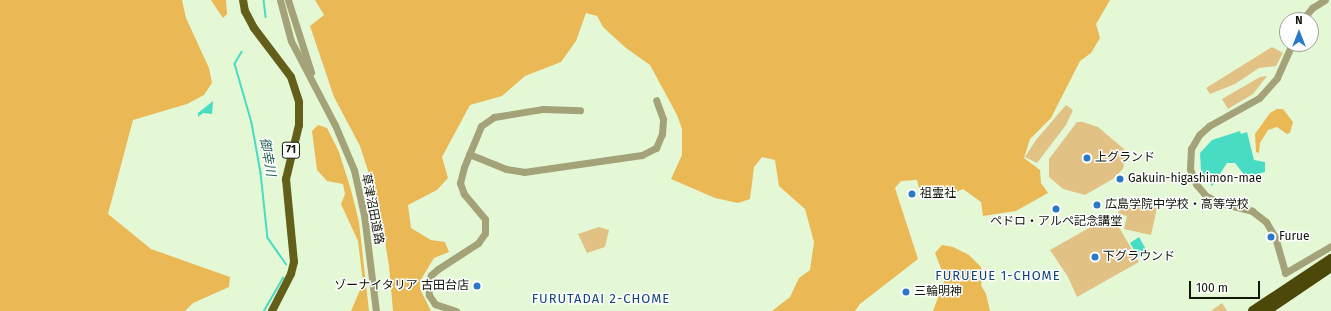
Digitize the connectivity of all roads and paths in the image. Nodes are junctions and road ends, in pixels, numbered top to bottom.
1 (243, 0) edge
2 (280, 0) edge
3 (288, 0) edge
4 (1324, 0) edge
5 (1309, 12) edge
6 (1288, 52) edge
7 (320, 94) junction
8 (656, 100) dead end
9 (580, 110) dead end
10 (469, 154) junction
11 (1331, 246) edge
12 (1331, 259) edge
13 (1331, 267) edge
14 (272, 311) edge
15 (376, 311) edge
16 (456, 311) edge
17 (1253, 311) edge
18 (1266, 311) edge

1 - 14 main road, 71
2 - 7 street
3 - 7 street
4 - 5 street
6 - 11 street
7 - 15 street, 草津沼田道路
8 - 10 street
9 - 10 street
10 - 16 street
12 - 17 highway
13 - 18 highway

